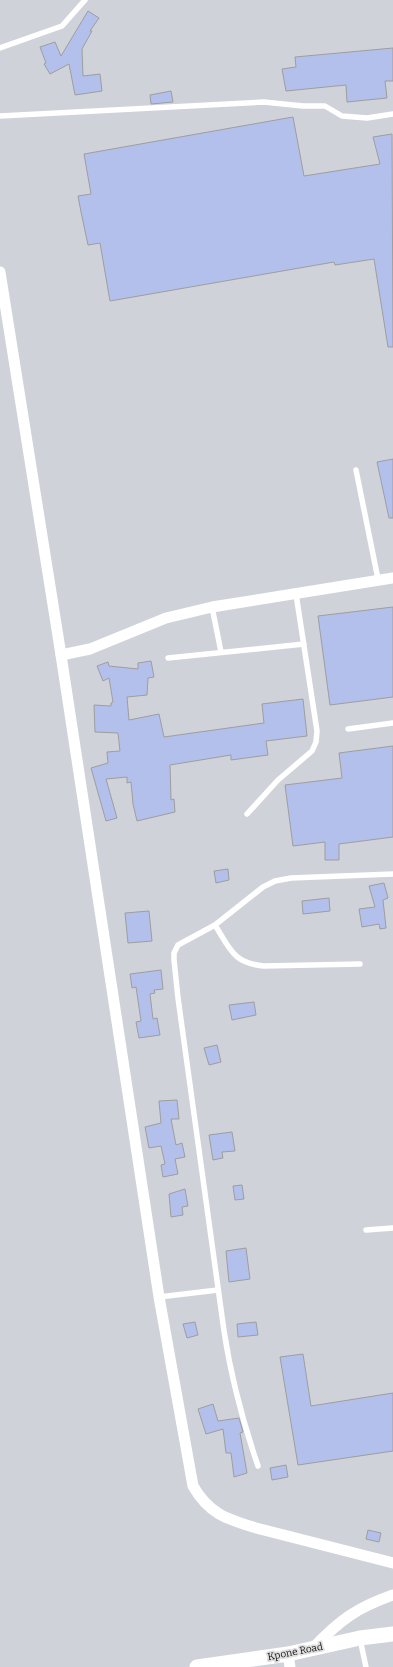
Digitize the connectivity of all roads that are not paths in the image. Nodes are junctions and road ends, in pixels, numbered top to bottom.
1 (85, 0) edge
2 (0, 48) edge
3 (393, 114) edge
4 (0, 116) edge
5 (0, 272) edge
6 (356, 470) dead end
7 (393, 578) edge
8 (378, 579) junction
9 (296, 594) junction
10 (212, 607) junction
11 (304, 644) junction
12 (221, 652) junction
13 (61, 656) junction
14 (168, 658) dead end
15 (393, 723) edge
16 (348, 729) dead end
17 (247, 814) dead end
18 (393, 874) edge
19 (215, 925) junction
20 (360, 964) dead end
21 (393, 1228) edge
22 (366, 1230) dead end
23 (218, 1290) junction
24 (159, 1297) junction
25 (258, 1466) dead end
26 (393, 1563) edge
27 (393, 1595) edge
28 (393, 1634) edge
29 (360, 1638) junction
30 (313, 1648) junction
31 (289, 1660) edge
32 (197, 1667) edge
33 (366, 1667) edge

1 - 2 lane
3 - 4 lane
5 - 13 street
6 - 8 lane
7 - 8 street
8 - 9 street
9 - 10 street
9 - 11 lane
10 - 12 lane
10 - 13 street
11 - 12 lane
11 - 17 lane
12 - 14 lane
13 - 24 street
15 - 16 lane
18 - 19 lane
19 - 20 lane
19 - 23 lane
21 - 22 lane
23 - 24 lane
23 - 25 lane
24 - 26 street
27 - 30 street
28 - 29 main road, Kpone Road
29 - 30 main road, Kpone Road
29 - 33 lane
30 - 31 main road, Kpone Road
31 - 32 main road, Kpone Road

